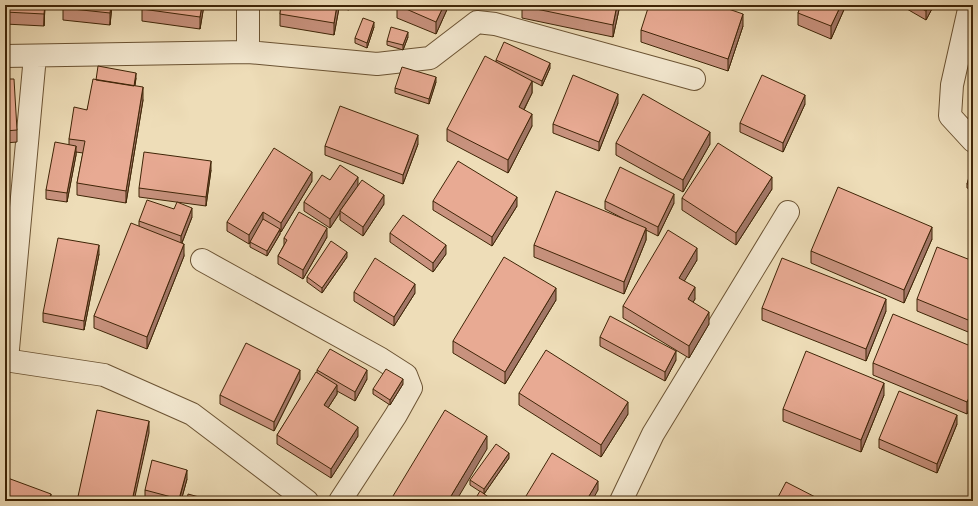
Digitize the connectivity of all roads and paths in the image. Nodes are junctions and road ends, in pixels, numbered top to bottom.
1 (248, 5) edge
2 (970, 5) edge
3 (248, 52) junction
4 (5, 56) edge
5 (36, 56) junction
6 (694, 79) dead end
7 (973, 141) edge
8 (788, 212) dead end
9 (202, 260) dead end
10 (6, 360) edge
11 (307, 501) edge
12 (340, 501) edge
13 (621, 501) edge

1 - 3 street
2 - 7 street
3 - 5 street
3 - 6 street
4 - 5 street
5 - 10 street
8 - 13 street
9 - 12 street
10 - 11 street

